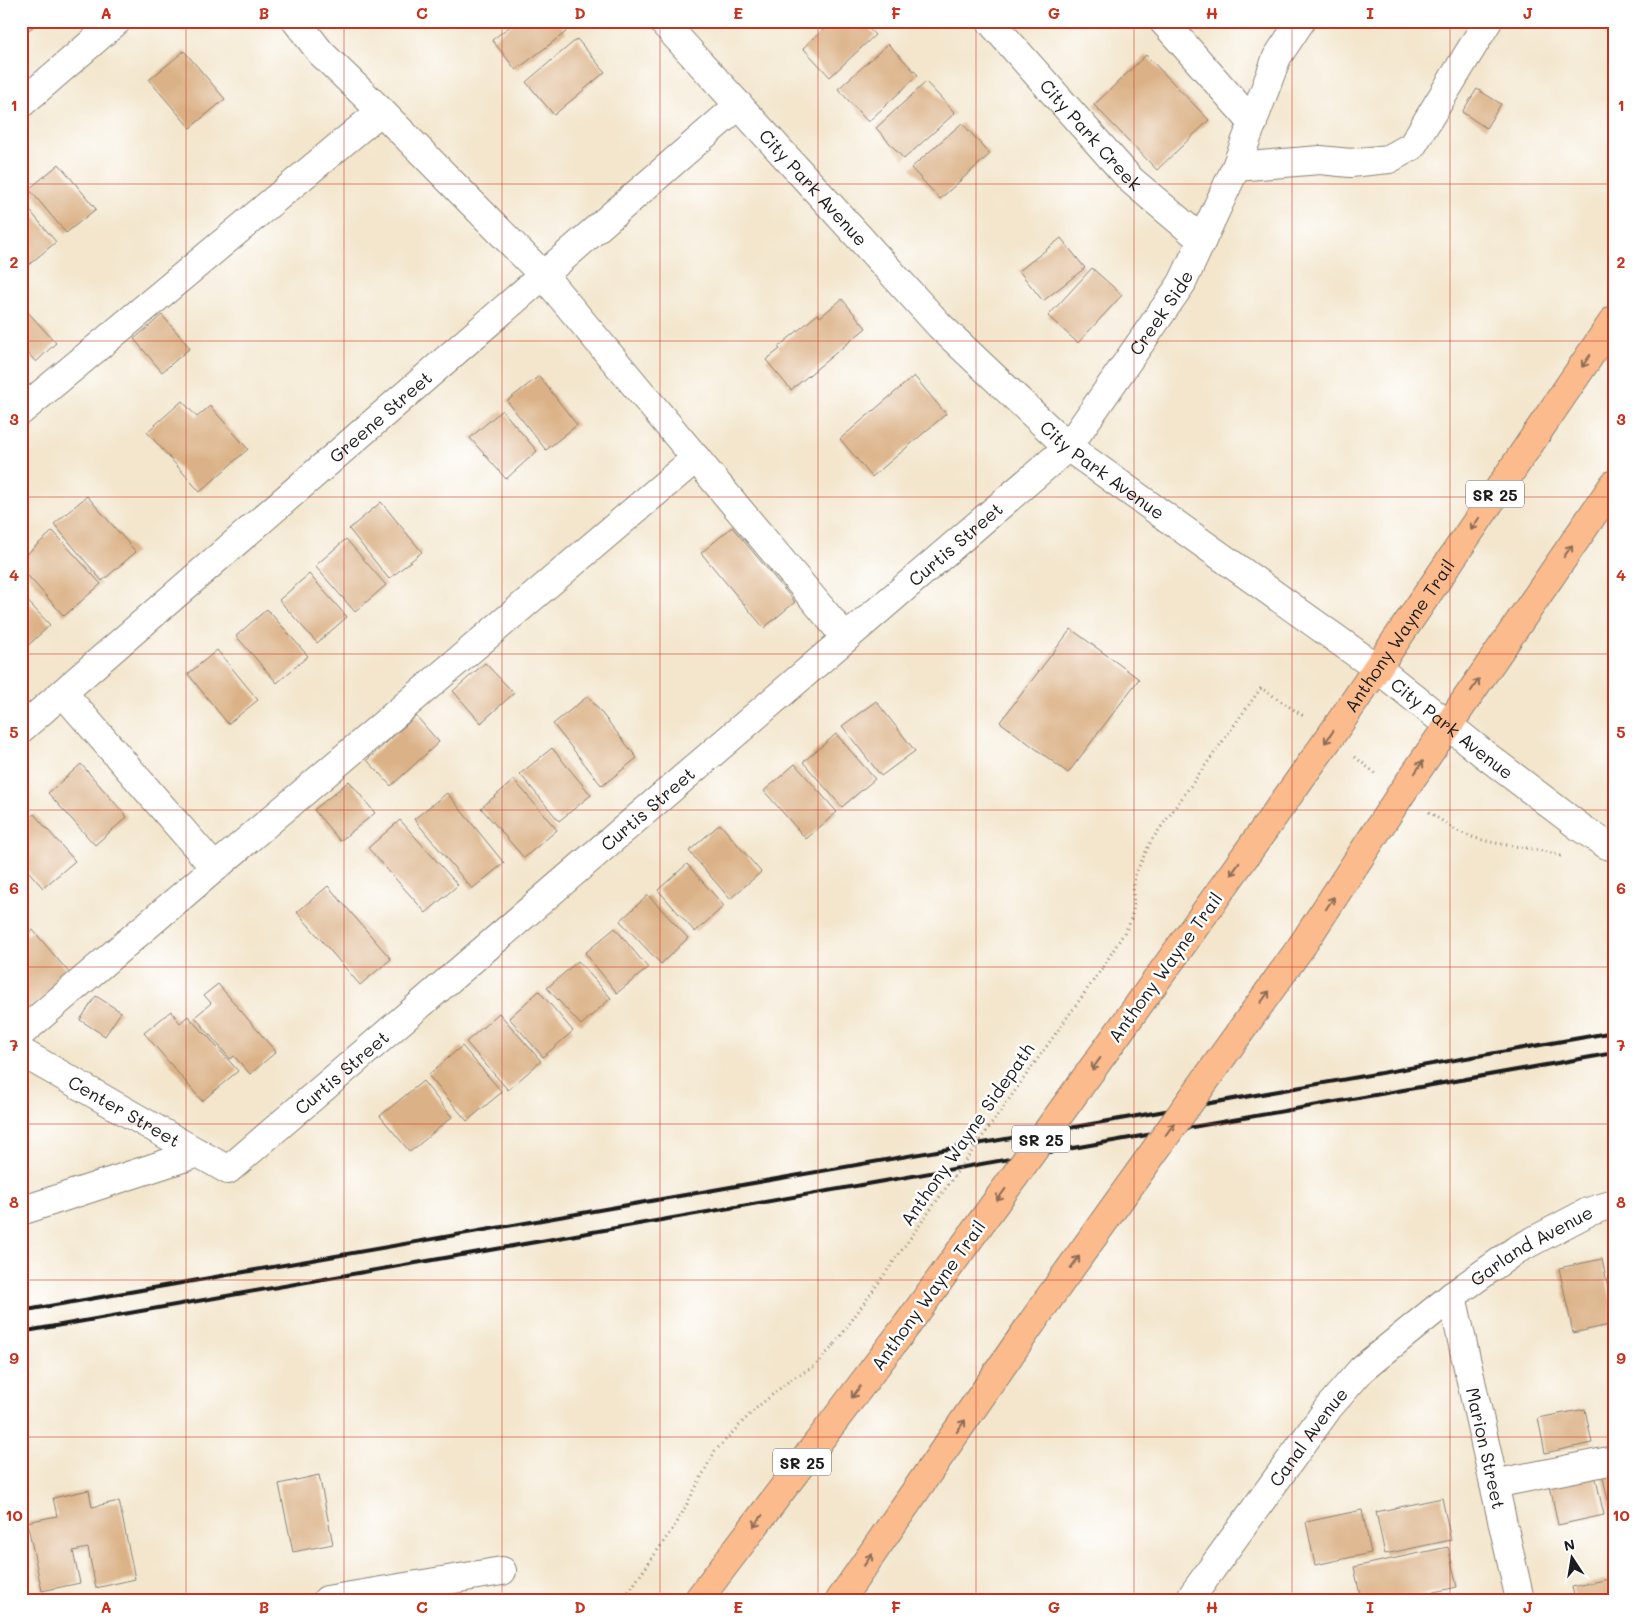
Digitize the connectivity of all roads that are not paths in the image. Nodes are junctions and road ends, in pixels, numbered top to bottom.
1 (117, 21) edge
2 (296, 21) edge
3 (662, 21) edge
4 (990, 21) edge
5 (1163, 21) edge
6 (1301, 21) edge
7 (1488, 21) edge
8 (21, 104) edge
9 (739, 105) junction
10 (381, 111) junction
11 (1253, 123) junction
12 (1236, 167) junction
13 (1202, 240) junction
14 (543, 275) junction
15 (1614, 320) edge
16 (21, 411) edge
17 (1068, 447) junction
18 (696, 458) junction
19 (1614, 484) edge
20 (846, 638) junction
21 (1376, 668) junction
22 (63, 692) junction
23 (1448, 725) junction
24 (21, 728) edge
25 (1611, 846) edge
26 (215, 868) junction
27 (21, 1032) edge
28 (21, 1052) edge
29 (198, 1153) junction
30 (228, 1170) joint
31 (1614, 1204) edge
32 (21, 1211) edge
33 (1452, 1296) junction
34 (1614, 1460) edge
35 (1494, 1484) junction
36 (502, 1571) dead end
37 (327, 1600) edge
38 (698, 1600) edge
39 (840, 1600) edge
40 (1189, 1600) edge
41 (1520, 1600) edge

1 - 8 street
2 - 10 street
3 - 9 street, City Park Avenue
4 - 13 street, City Park Creek
5 - 11 street
6 - 11 street, Creek Side
7 - 12 street
9 - 14 street, Greene Street
9 - 17 street, City Park Avenue
10 - 14 street
10 - 16 street
11 - 12 street, Creek Side
12 - 13 street, Creek Side
13 - 17 street, Creek Side
14 - 18 street
14 - 22 street, Greene Street
15 -> 21 highway, Anthony Wayne Trail / SR 25
17 - 20 street, Curtis Street
17 - 21 street, City Park Avenue
18 - 20 street
18 - 26 street
23 -> 19 highway
20 - 30 street, Curtis Street
21 - 23 street, City Park Avenue
21 -> 38 highway, Anthony Wayne Trail / SR 25, bridge
22 - 24 street, Greene Street
22 - 26 street
23 - 25 street, City Park Avenue
39 -> 23 highway, bridge
26 - 27 street
28 - 29 street, Center Street
29 - 30 street, Center Street
29 - 32 street
31 - 33 street, Garland Avenue
33 - 35 street, Marion Street
33 - 40 street, Canal Avenue
34 - 35 street
35 - 41 street, Marion Street
36 - 37 street

